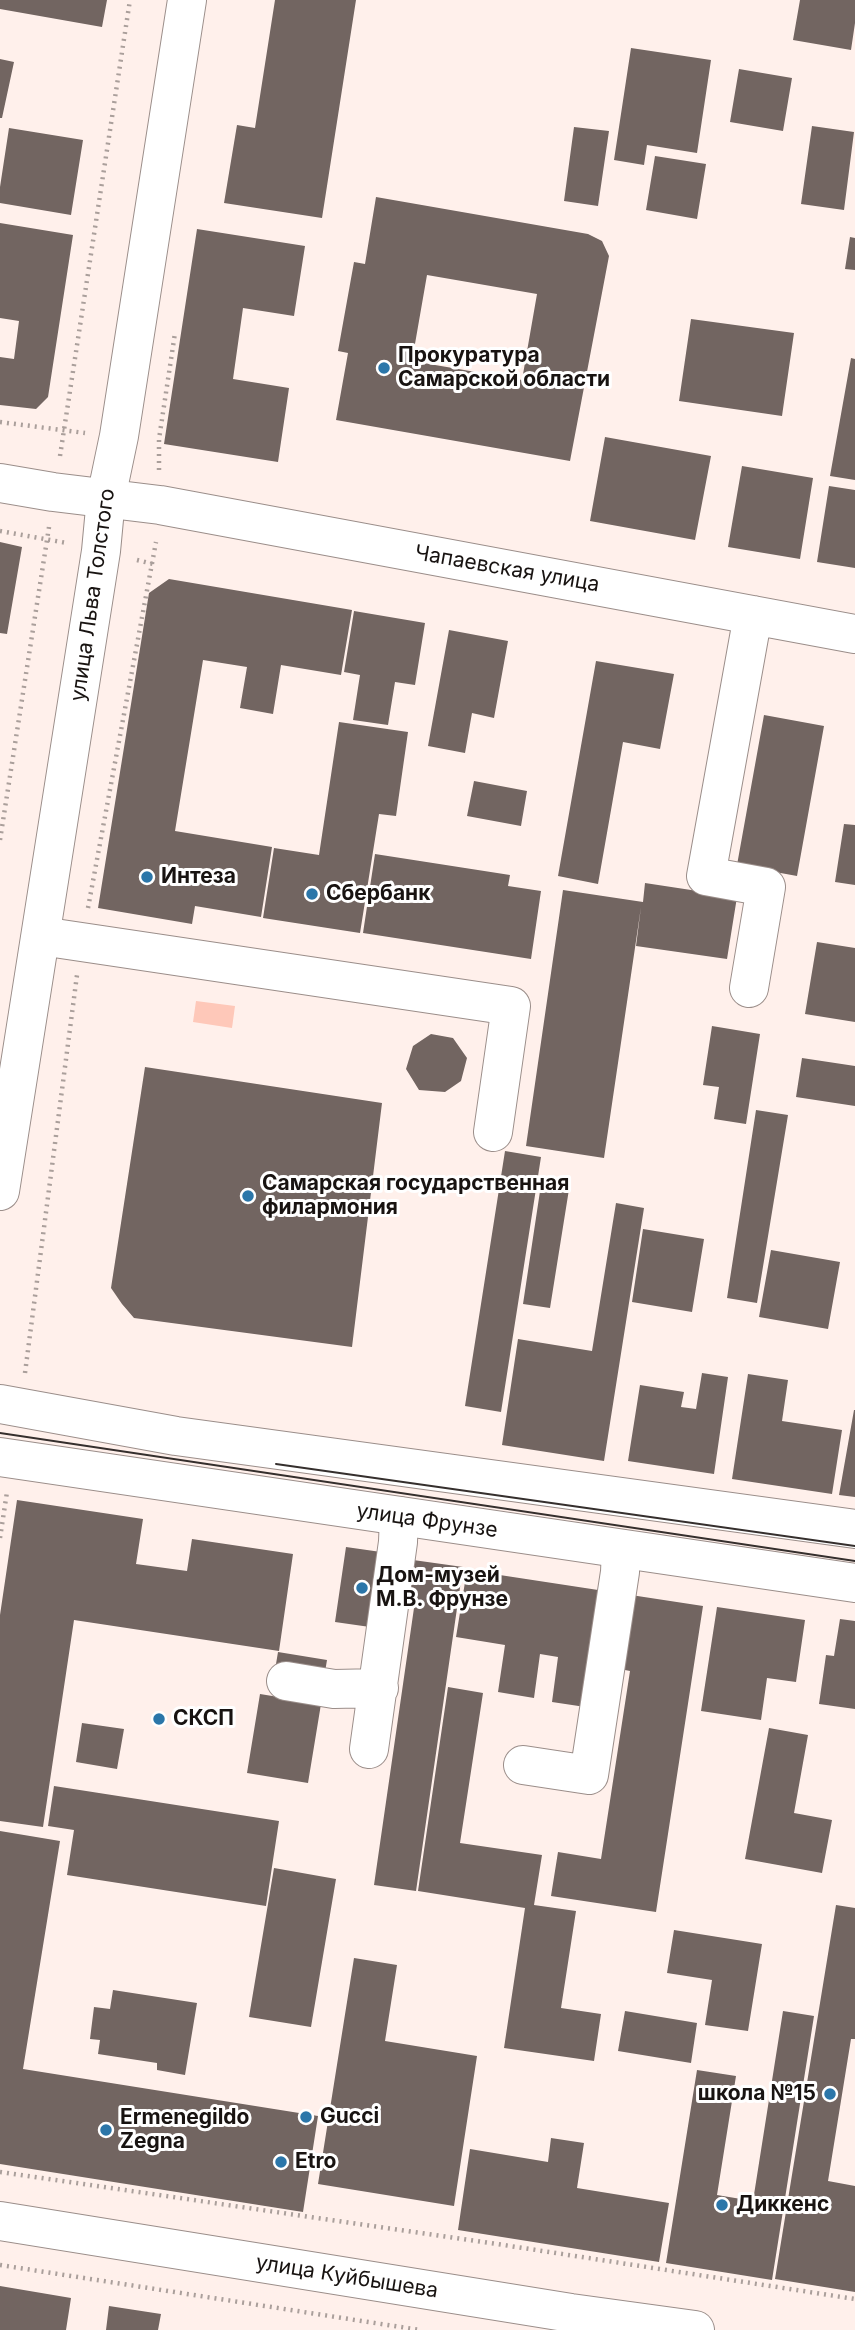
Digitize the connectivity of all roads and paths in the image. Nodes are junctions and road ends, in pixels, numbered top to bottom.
1 (130, 0) edge
2 (187, 0) edge
3 (176, 329) dead end
4 (0, 422) edge
5 (65, 431) junction
6 (119, 436) junction
7 (159, 439) junction
8 (0, 483) edge
9 (53, 492) junction
10 (106, 498) junction
11 (160, 505) junction
12 (752, 615) junction
13 (855, 634) edge
14 (0, 841) edge
15 (41, 936) junction
16 (81, 943) junction
17 (749, 988) dead end
18 (493, 1132) dead end
19 (0, 1191) edge
20 (12, 1392) edge
21 (0, 1457) edge
22 (399, 1516) junction
23 (855, 1529) edge
24 (621, 1549) junction
25 (855, 1583) edge
26 (286, 1681) dead end
27 (379, 1688) junction
28 (369, 1749) dead end
29 (523, 1765) dead end
30 (0, 2172) edge
31 (0, 2221) edge
32 (0, 2264) edge
33 (855, 2300) edge
34 (571, 2321) edge
35 (420, 2330) edge
36 (695, 2330) edge

1 - 5 path
2 - 6 main road, улица Льва Толстого
3 - 7 path
4 - 5 path
5 - 6 path
5 - 9 path
6 - 7 path
6 - 10 main road, улица Льва Толстого
7 - 11 path
8 - 9 main road
9 - 10 main road, Чапаевская улица
9 - 14 path
10 - 11 main road, Чапаевская улица
10 - 15 main road, улица Льва Толстого
11 - 12 main road, Чапаевская улица
11 - 16 path
12 - 13 main road, Чапаевская улица
12 - 17 main road
15 - 16 main road
15 - 19 main road, улица Льва Толстого
16 - 18 main road
16 - 20 path
20 - 23 main road
21 - 22 main road, улица Фрунзе
22 - 24 main road, улица Фрунзе
22 - 27 main road
24 - 25 main road, улица Фрунзе
24 - 29 main road
26 - 27 main road
27 - 28 main road
30 - 33 path
31 - 34 main road, улица Куйбышева
32 - 35 path
34 - 36 main road, улица Куйбышева

